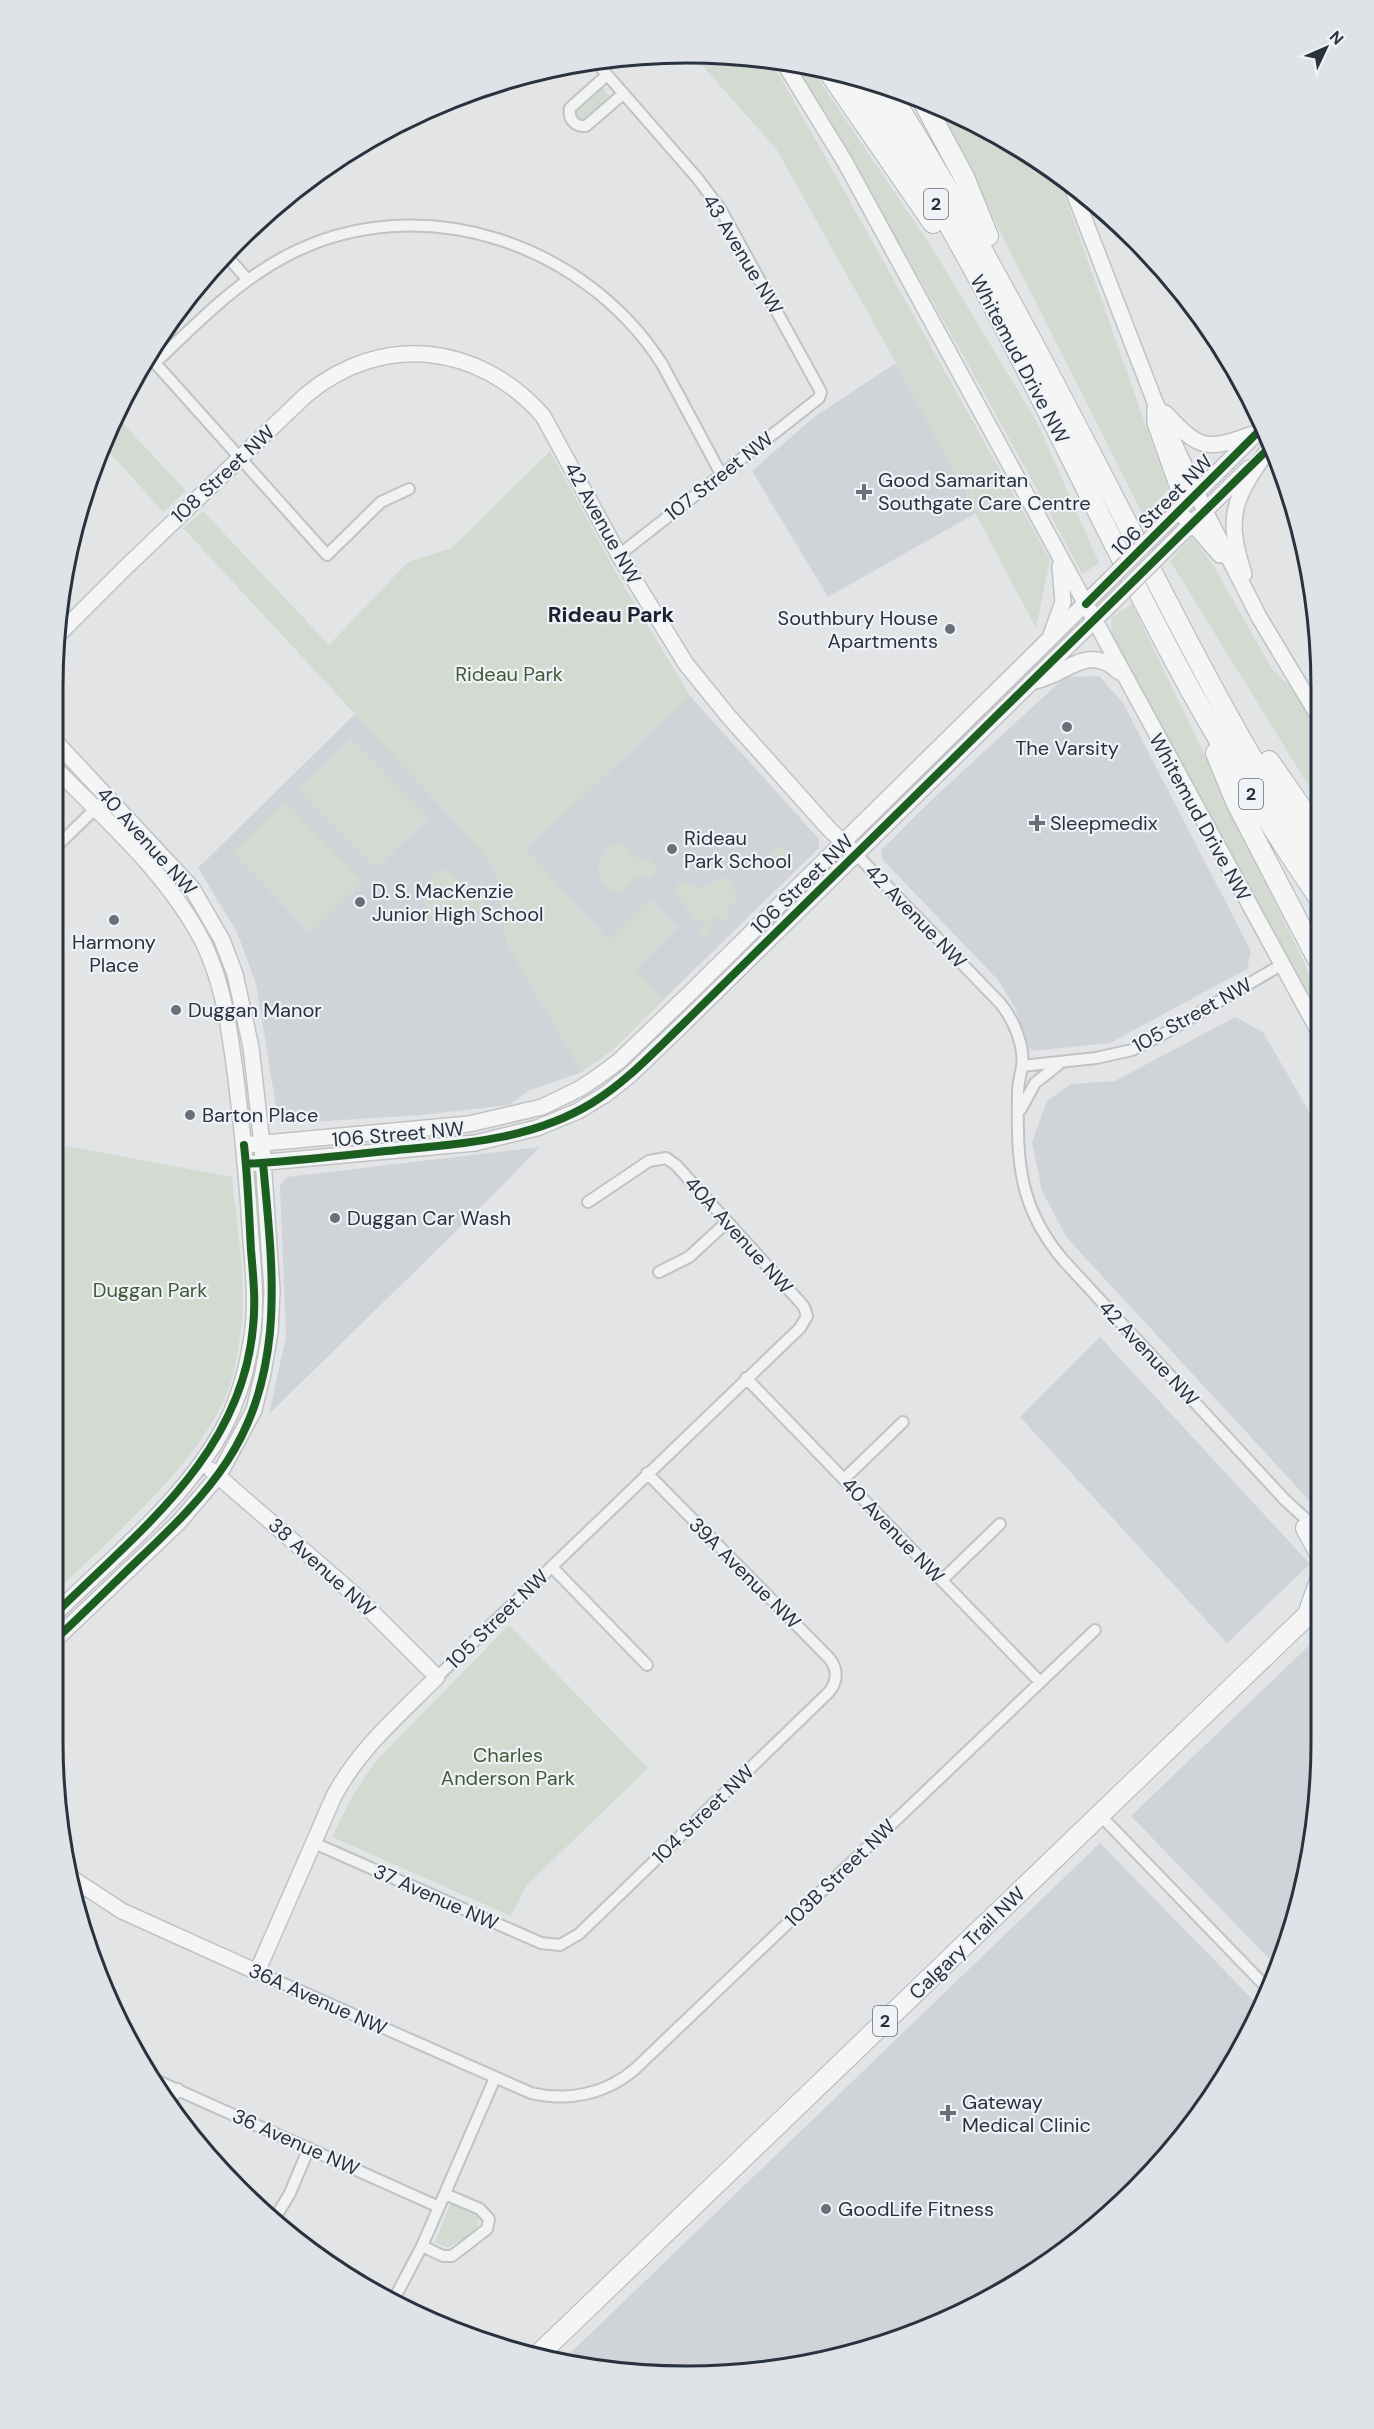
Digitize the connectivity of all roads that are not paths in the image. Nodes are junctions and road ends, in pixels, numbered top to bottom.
1 (602, 69) edge
2 (790, 72) edge
3 (607, 75) junction
4 (836, 81) edge
5 (864, 89) edge
6 (623, 94) junction
7 (893, 98) edge
8 (928, 111) edge
9 (1077, 200) edge
10 (232, 261) edge
11 (247, 279) junction
12 (1016, 327) junction
13 (161, 351) edge
14 (415, 353) joint
15 (155, 362) edge
16 (819, 398) joint
17 (1155, 402) junction
18 (1257, 432) edge
19 (1257, 434) edge
20 (1265, 452) edge
21 (1266, 453) edge
22 (242, 458) junction
23 (722, 474) junction
24 (409, 489) dead end
25 (1197, 493) junction
26 (1184, 505) junction
27 (1205, 511) junction
28 (1171, 519) junction
29 (1192, 523) junction
30 (619, 555) junction
31 (1058, 557) junction
32 (1235, 573) junction
33 (1086, 604) junction
34 (1259, 617) junction
35 (1094, 620) junction
36 (66, 627) edge
37 (1050, 639) junction
38 (1125, 677) junction
39 (1032, 682) junction
40 (1190, 689) junction
41 (1311, 702) edge
42 (1229, 721) junction
43 (63, 749) edge
44 (63, 776) edge
45 (108, 796) junction
46 (95, 809) junction
47 (1311, 821) edge
48 (63, 840) edge
49 (842, 841) junction
50 (1311, 852) edge
51 (856, 854) junction
52 (1311, 886) edge
53 (1311, 946) edge
54 (1281, 965) junction
55 (1311, 1018) edge
56 (1064, 1062) junction
57 (1022, 1066) junction
58 (1018, 1116) junction
59 (262, 1144) junction
60 (244, 1145) junction
61 (263, 1163) junction
62 (246, 1164) junction
63 (588, 1202) dead end
64 (727, 1222) junction
65 (659, 1272) dead end
66 (807, 1316) joint
67 (746, 1378) junction
68 (903, 1422) dead end
69 (201, 1463) junction
70 (647, 1473) junction
71 (219, 1475) junction
72 (844, 1479) junction
73 (1000, 1524) dead end
74 (1310, 1528) edge
75 (552, 1567) junction
76 (942, 1580) junction
77 (63, 1606) edge
78 (1311, 1612) edge
79 (1095, 1630) dead end
80 (63, 1632) edge
81 (647, 1665) dead end
82 (837, 1675) joint
83 (437, 1677) junction
84 (1040, 1682) junction
85 (1100, 1815) junction
86 (314, 1843) junction
87 (79, 1883) edge
88 (560, 1945) joint
89 (257, 1972) junction
90 (1263, 1984) edge
91 (495, 2078) junction
92 (165, 2084) edge
93 (178, 2089) junction
94 (173, 2097) edge
95 (574, 2097) joint
96 (309, 2148) junction
97 (445, 2194) junction
98 (439, 2207) junction
99 (278, 2213) edge
100 (422, 2246) junction
101 (397, 2294) edge
102 (544, 2349) edge

1 - 3 street, 43 Avenue NW
2 - 31 street, Whitemud Drive NW
3 - 6 street, 43 Avenue NW
3 - 6 street
4 - 12 highway
5 - 12 highway, Whitemud Drive NW / 2
6 - 16 street, 43 Avenue NW
7 - 12 highway, Whitemud Drive NW / 2
8 - 12 highway
9 - 17 street
10 - 11 street
11 - 13 street
11 - 23 street
12 - 40 highway, Whitemud Drive NW / 2
12 - 42 highway, Whitemud Drive NW / 2
14 - 22 street, 108 Street NW
14 - 30 street, 42 Avenue NW
15 - 22 street
16 - 23 street, 107 Street NW
17 - 18 street
17 - 25 street
17 - 26 street
19 - 25 street, 106 Street NW
20 - 27 street, 106 Street NW
21 - 34 street
22 - 24 street
22 - 36 street, 108 Street NW
23 - 30 street, 107 Street NW
25 - 26 street, 106 Street NW
25 - 27 street
26 - 27 street
26 - 28 street, 106 Street NW
27 - 29 street, 106 Street NW
27 - 32 street
28 - 29 street
28 - 33 street, 106 Street NW, bridge
29 - 32 street
29 - 35 street, 106 Street NW, bridge
30 - 49 street, 42 Avenue NW
31 - 33 street, Whitemud Drive NW
31 - 37 street
32 - 34 street
33 - 35 street, Whitemud Drive NW
33 - 37 street, 106 Street NW
34 - 41 street
35 - 38 street, Whitemud Drive NW
35 - 39 street, 106 Street NW
37 - 49 street, 106 Street NW
38 - 39 street
38 - 54 street, Whitemud Drive NW
39 - 51 street, 106 Street NW
40 - 52 highway, Whitemud Drive NW / 2
40 - 53 highway
42 - 47 highway
42 - 50 highway, Whitemud Drive NW / 2
43 - 45 street, 40 Avenue NW
44 - 46 street, 40 Avenue NW
45 - 46 street
45 - 59 street, 40 Avenue NW
46 - 48 street
46 - 60 street, 40 Avenue NW
49 - 51 street, 42 Avenue NW
49 - 59 street, 106 Street NW
51 - 57 street, 42 Avenue NW
51 - 61 street, 106 Street NW
54 - 55 street, Whitemud Drive NW
54 - 56 street, 105 Street NW
56 - 57 street, 105 Street NW
56 - 58 street, 105 Street NW
57 - 58 street, 42 Avenue NW
58 - 74 street, 42 Avenue NW
59 - 60 street, 106 Street NW
59 - 61 street, 40 Avenue NW
60 - 62 street
61 - 62 street, 106 Street NW
61 - 71 street
62 - 69 street
63 - 64 street, 40A Avenue NW
64 - 65 street
64 - 66 street, 40A Avenue NW
66 - 67 street, 105 Street NW
67 - 70 street, 105 Street NW
67 - 72 street, 40 Avenue NW
68 - 72 street
69 - 71 street, 38 Avenue NW
69 - 77 street
70 - 75 street, 105 Street NW
70 - 82 street, 39A Avenue NW
71 - 80 street
71 - 83 street, 38 Avenue NW
72 - 76 street, 40 Avenue NW
73 - 76 street
75 - 81 street
75 - 83 street, 105 Street NW
76 - 84 street, 40 Avenue NW
78 - 85 highway, Calgary Trail NW / 2
79 - 84 street, 103B Street NW
82 - 88 street, 104 Street NW
83 - 86 street, 105 Street NW
84 - 95 street, 103B Street NW
85 - 90 street
85 - 102 highway, Calgary Trail NW / 2
86 - 88 street, 37 Avenue NW
86 - 89 street, 105 Street NW
87 - 89 street, 36A Avenue NW
89 - 91 street, 36A Avenue NW
91 - 95 street, 36A Avenue NW
91 - 97 street
92 - 93 street, 36 Avenue NW
93 - 94 street
93 - 96 street, 36 Avenue NW
96 - 98 street, 36 Avenue NW
96 - 99 street
97 - 98 street
97 - 100 street
98 - 100 street
100 - 101 street

